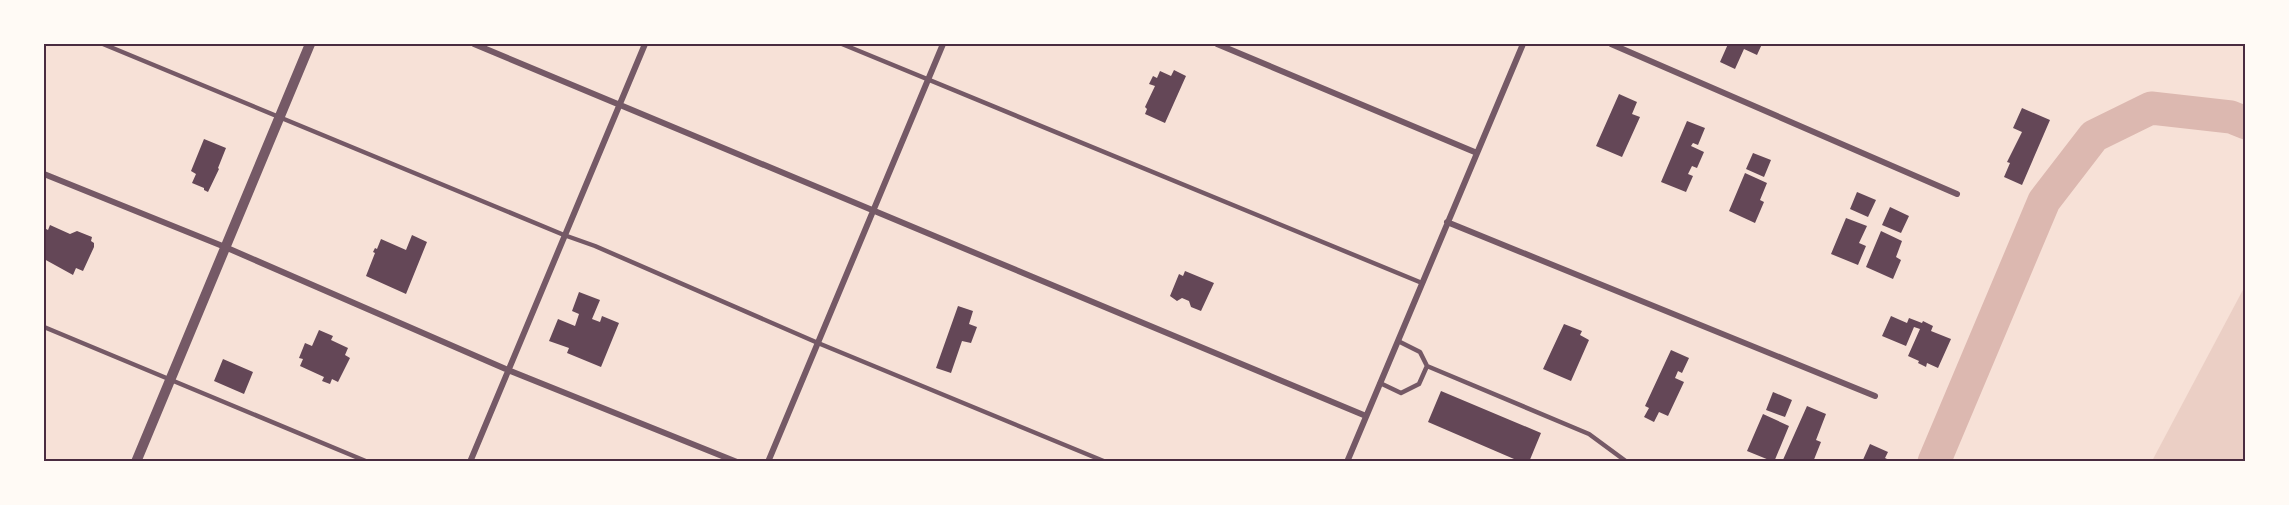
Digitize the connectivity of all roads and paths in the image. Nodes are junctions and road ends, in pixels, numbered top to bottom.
1 (103, 44) edge
2 (310, 44) edge
3 (474, 44) edge
4 (645, 44) edge
5 (842, 44) edge
6 (943, 44) edge
7 (1217, 44) edge
8 (1523, 44) edge
9 (1611, 44) edge
10 (928, 79) junction
11 (619, 104) junction
12 (279, 118) junction
13 (1477, 153) junction
14 (44, 174) edge
15 (1957, 194) dead end
16 (873, 210) junction
17 (1447, 222) junction
18 (564, 235) junction
19 (225, 247) junction
20 (1422, 283) junction
21 (44, 327) edge
22 (1398, 341) junction
23 (818, 343) junction
24 (1427, 366) junction
25 (508, 370) junction
26 (169, 381) junction
27 (1380, 383) junction
28 (1875, 396) dead end
29 (1366, 416) junction
30 (136, 462) edge
31 (368, 462) edge
32 (470, 462) edge
33 (737, 462) edge
34 (768, 462) edge
35 (1106, 462) edge
36 (1347, 462) edge
37 (1627, 462) edge

1 - 12 lane
2 - 12 street
3 - 11 street
4 - 11 street
5 - 10 lane
6 - 10 street
7 - 13 street
8 - 13 street
9 - 15 street
10 - 16 street
10 - 20 lane
11 - 16 street
11 - 18 street
12 - 18 lane
12 - 19 street
13 - 17 street
14 - 19 street
16 - 23 street
16 - 29 street
17 - 20 street
17 - 28 street
18 - 23 lane
18 - 25 street
19 - 25 street
19 - 26 street
20 - 22 street
21 - 26 lane
22 - 24 lane
22 - 27 street
23 - 34 street
23 - 35 lane
24 - 27 lane
24 - 37 lane
25 - 32 street
25 - 33 street
26 - 30 street
26 - 31 lane
27 - 29 street
29 - 36 street

